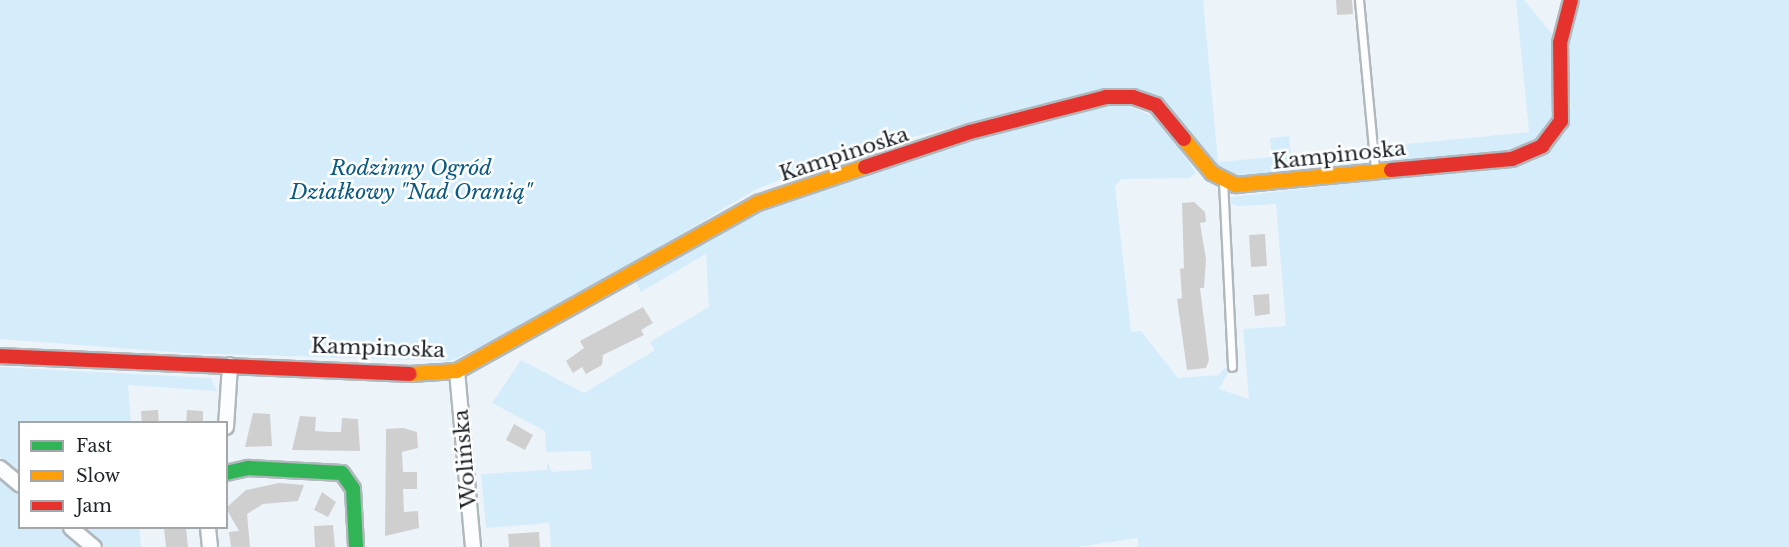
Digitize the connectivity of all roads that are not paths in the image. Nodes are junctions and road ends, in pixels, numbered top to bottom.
1 (1359, 0) edge
2 (1571, 0) edge
3 (1376, 172) junction
4 (1223, 181) junction
5 (0, 356) edge
6 (230, 365) junction
7 (1232, 367) dead end
8 (457, 371) junction
9 (226, 421) edge
10 (0, 468) edge
11 (228, 470) edge
12 (18, 483) edge
13 (72, 529) edge
14 (208, 529) edge
15 (94, 547) edge
16 (210, 547) edge
17 (356, 547) edge
18 (473, 547) edge

1 - 3 lane
2 - 3 street, Kampinoska
3 - 4 street, Kampinoska
4 - 7 lane
4 - 8 street, Kampinoska
5 - 6 street, Kampinoska
6 - 8 street, Kampinoska
6 - 9 street
8 - 18 street, Wolińska
10 - 12 street
11 - 17 street
13 - 15 street
14 - 16 street

